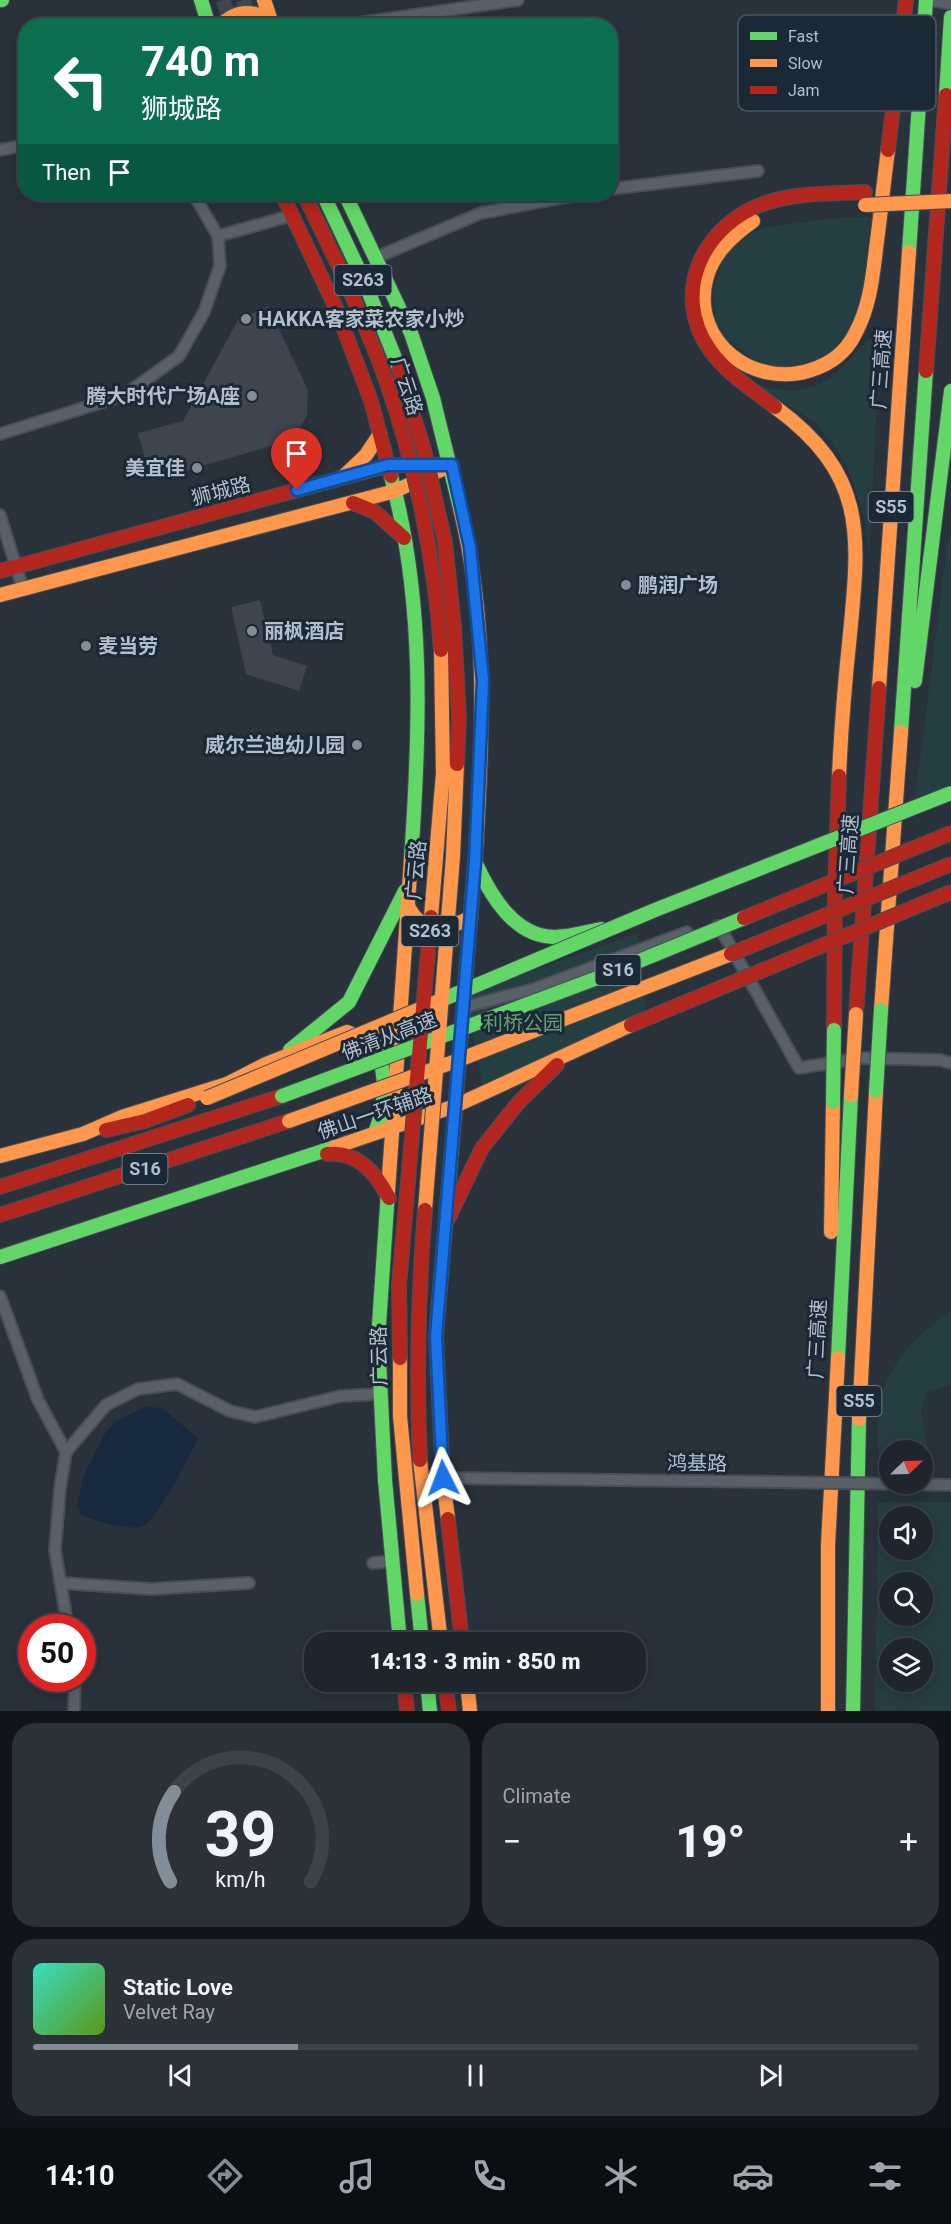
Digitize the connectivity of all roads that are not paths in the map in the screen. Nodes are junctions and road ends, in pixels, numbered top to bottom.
1 (201, 0) edge
2 (264, 0) edge
3 (518, 0) edge
4 (906, 0) edge
5 (926, 0) edge
6 (931, 0) edge
7 (951, 4) edge
8 (904, 15) edge
9 (925, 15) edge
10 (951, 17) edge
11 (207, 18) edge
12 (227, 18) edge
13 (266, 18) edge
14 (270, 18) edge
15 (394, 18) edge
16 (893, 111) edge
17 (918, 111) edge
18 (18, 147) edge
19 (0, 150) edge
20 (758, 171) dead end
21 (618, 188) edge
22 (951, 188) edge
23 (865, 198) junction
24 (198, 201) edge
25 (286, 201) edge
26 (307, 201) edge
27 (326, 201) edge
28 (348, 201) edge
29 (545, 201) edge
30 (951, 201) edge
31 (293, 215) junction
32 (218, 236) junction
33 (376, 257) junction
34 (951, 391) edge
35 (0, 434) edge
36 (380, 434) junction
37 (388, 465) junction
38 (452, 465) junction
39 (342, 477) junction
40 (395, 491) junction
41 (351, 502) junction
42 (0, 515) edge
43 (404, 538) junction
44 (16, 567) junction
45 (0, 571) edge
46 (23, 589) junction
47 (0, 596) edge
48 (899, 774) junction
49 (951, 793) edge
50 (951, 833) edge
51 (475, 862) junction
52 (951, 864) edge
53 (410, 881) junction
54 (951, 892) edge
55 (408, 906) junction
56 (471, 917) junction
57 (612, 927) junction
58 (464, 1007) junction
59 (570, 1054) junction
60 (951, 1062) edge
61 (266, 1064) junction
62 (455, 1106) junction
63 (393, 1128) junction
64 (375, 1133) junction
65 (83, 1134) junction
66 (0, 1156) edge
67 (307, 1157) junction
68 (0, 1187) edge
69 (389, 1198) junction
70 (0, 1215) edge
71 (444, 1229) junction
72 (0, 1257) edge
73 (0, 1296) edge
74 (380, 1394) junction
75 (833, 1413) junction
76 (66, 1452) junction
77 (443, 1478) junction
78 (879, 1484) edge
79 (933, 1485) edge
80 (951, 1485) edge
81 (393, 1560) junction
82 (373, 1563) dead end
83 (61, 1583) junction
84 (249, 1583) dead end
85 (66, 1614) edge
86 (399, 1632) edge
87 (421, 1632) edge
88 (440, 1632) edge
89 (461, 1632) edge
90 (75, 1692) edge
91 (405, 1692) edge
92 (427, 1692) edge
93 (446, 1692) edge
94 (468, 1692) edge
95 (74, 1711) edge
96 (407, 1711) edge
97 (430, 1711) edge
98 (448, 1711) edge
99 (470, 1711) edge
100 (828, 1711) edge
101 (853, 1711) edge

1 - 11 main road
2 - 14 main road
3 - 15 street
4 - 8 main road
5 - 9 main road, 广三高速 / S55, bridge
6 - 7 street
10 - 48 main road, S55
12 - 13 main road
16 - 23 main road
17 - 75 main road, 广三高速 / S55, bridge
18 - 19 street
20 - 21 street
22 - 23 main road
23 - 30 main road, bridge
23 - 75 main road, bridge
24 - 32 street
25 - 31 main road, 广云路 / S263
26 - 87 main road, 广云路 / S263, bridge
27 - 88 main road, 广云路 / S263, bridge
28 - 33 main road, S263
29 - 33 street
31 - 32 street
31 - 36 main road, 广云路 / S263
32 - 35 street
33 - 38 main road, S263
34 - 48 main road
36 - 37 main road, 广云路 / S263
36 - 39 main road
37 - 38 main road, 狮城路
37 - 39 main road, 狮城路
37 - 40 main road, 广云路 / S263
38 - 40 main road
38 - 51 main road, S263
39 - 44 main road, 狮城路
40 - 41 main road
40 - 43 main road, 广云路 / S263
41 - 43 main road
41 - 46 main road
42 - 44 street
43 - 53 main road, 广云路 / S263
44 - 45 main road, 狮城路
44 - 46 street
46 - 47 main road
48 - 101 main road, S55, bridge
49 - 57 main road, bridge
50 - 68 main road, 佛清从高速 / S16, bridge
51 - 56 main road, S263
51 - 57 main road, bridge
52 - 70 main road, S16, bridge
53 - 55 main road, 广云路 / S263
53 - 61 main road
54 - 59 main road, 佛山一环辅路, bridge
55 - 56 main road
55 - 63 main road, 广云路 / S263
56 - 58 main road, S263
57 - 65 main road, bridge
58 - 60 street
58 - 62 main road, S263
59 - 62 main road, 佛山一环辅路
59 - 71 main road
61 - 64 main road
61 - 65 main road
62 - 63 main road, 佛山一环辅路
62 - 71 main road, S263
63 - 64 main road, 佛山一环辅路
63 - 69 main road, 广云路 / S263
64 - 67 main road, 佛山一环辅路
65 - 66 main road
67 - 69 main road
67 - 72 main road, 佛山一环辅路
69 - 74 main road, 广云路 / S263
71 - 77 main road, S263
73 - 76 street
74 - 76 street
74 - 81 main road, 广云路 / S263
75 - 100 main road, 广三高速 / S55
76 - 83 street
77 - 78 street, 鸿基路, bridge
77 - 89 main road, S263
79 - 80 street, 鸿基路
81 - 82 street
81 - 86 main road, 广云路 / S263
83 - 84 street
83 - 85 street
90 - 95 street
91 - 96 main road
92 - 97 main road
93 - 98 main road
94 - 99 main road

